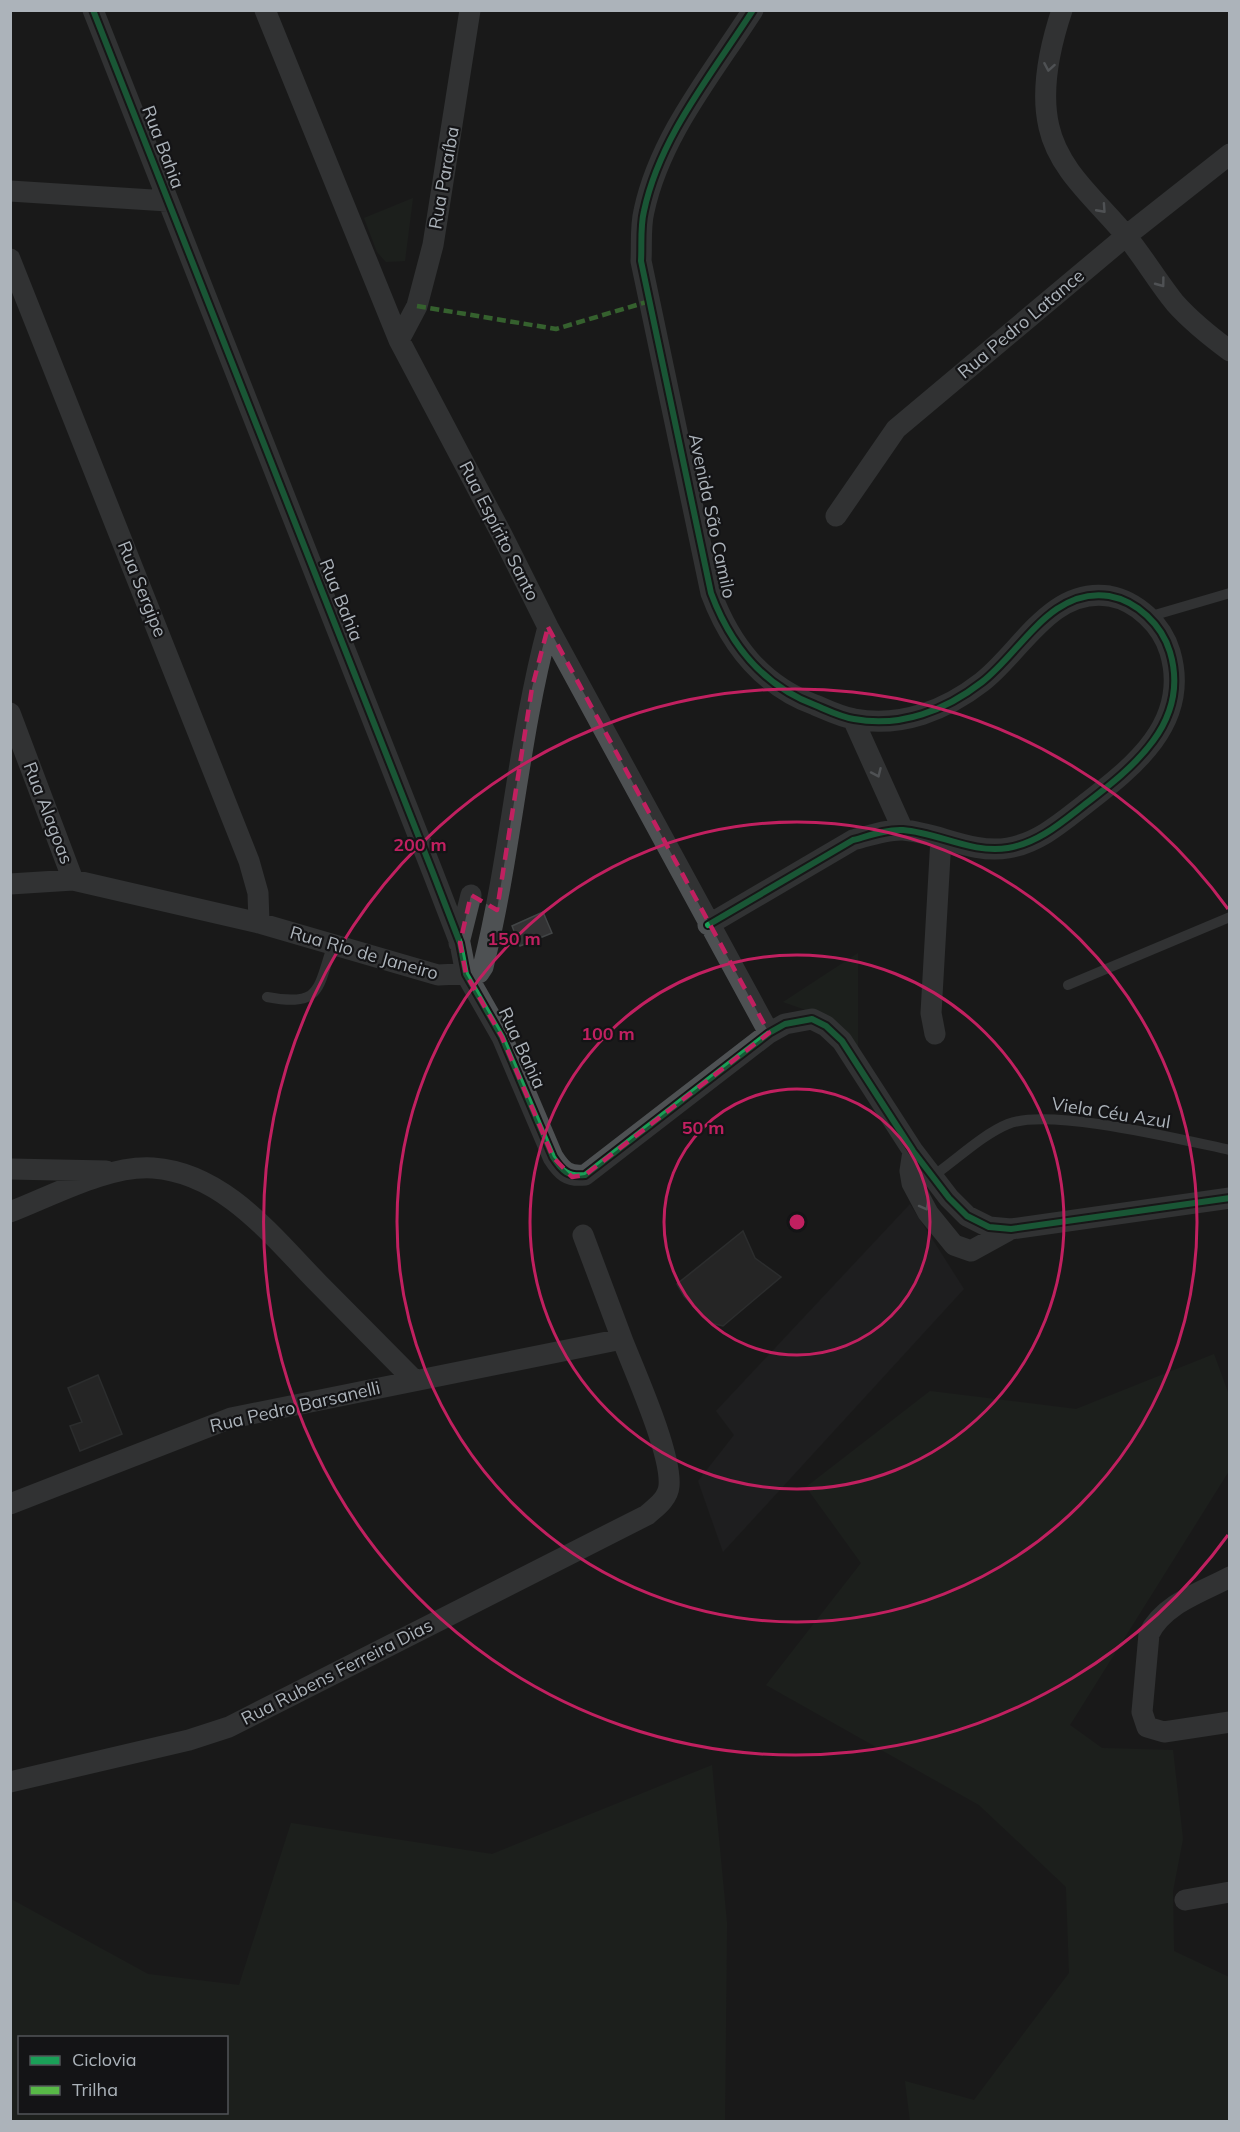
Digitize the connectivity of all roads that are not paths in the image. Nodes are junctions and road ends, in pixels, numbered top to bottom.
1 (93, 10) edge
2 (265, 10) edge
3 (470, 10) edge
4 (753, 10) edge
5 (1062, 10) edge
6 (1230, 154) edge
7 (10, 191) edge
8 (168, 201) junction
9 (1126, 236) junction
10 (10, 259) edge
11 (399, 340) junction
12 (1230, 351) edge
13 (836, 516) dead end
14 (1230, 593) edge
15 (1147, 617) junction
16 (548, 627) junction
17 (10, 713) edge
18 (853, 719) junction
19 (903, 830) junction
20 (941, 838) junction
21 (433, 873) junction
22 (74, 880) junction
23 (10, 884) edge
24 (471, 895) junction
25 (497, 910) junction
26 (1230, 917) edge
27 (259, 923) junction
28 (708, 925) junction
29 (460, 942) junction
30 (333, 944) junction
31 (429, 972) junction
32 (466, 974) junction
33 (1068, 985) dead end
34 (267, 997) dead end
35 (769, 1033) junction
36 (935, 1034) dead end
37 (1230, 1150) edge
38 (914, 1151) junction
39 (10, 1169) edge
40 (116, 1171) junction
41 (933, 1176) junction
42 (1230, 1198) edge
43 (10, 1212) edge
44 (1011, 1229) junction
45 (583, 1236) dead end
46 (622, 1339) junction
47 (414, 1380) junction
48 (10, 1504) edge
49 (1230, 1577) edge
50 (1230, 1722) edge
51 (10, 1782) edge
52 (1230, 1892) edge
53 (1185, 1900) dead end

1 - 8 street, Rua Bahia
2 - 11 street, Rua Espírito Santo
3 - 11 street, Rua Paraíba
4 - 18 street, Avenida São Camilo
5 -> 9 street
6 - 9 street, Rua Pedro Latance
7 - 8 street
8 - 21 street, Rua Bahia
9 -> 12 street
9 - 13 street, Rua Pedro Latance
10 - 27 street, Rua Sergipe
11 - 16 street, Rua Espírito Santo
14 - 15 lane
15 - 18 street, Avenida São Camilo
15 - 20 street, Avenida São Camilo
16 - 25 street
16 - 28 street, Rua Espírito Santo
17 - 22 street, Rua Alagoas
18 -> 19 street
19 - 20 street, Avenida São Camilo
19 - 28 street, Avenida São Camilo
20 - 36 street
21 - 24 street
21 - 29 street, Rua Bahia
22 - 23 street, Rua Rio de Janeiro
22 - 27 street, Rua Rio de Janeiro
24 - 25 street
24 - 29 street
25 - 32 street
26 - 33 lane
27 - 30 street, Rua Rio de Janeiro
28 - 35 street, Rua Espírito Santo
29 - 31 street
29 - 32 street, Rua Bahia
30 - 31 street, Rua Rio de Janeiro
30 - 34 lane
31 - 32 street, Rua Rio de Janeiro
32 - 35 street, Rua Bahia
35 - 38 street
37 - 41 lane, Viela Céu Azul
38 - 41 street
38 -> 44 street
39 - 40 street
40 - 43 street
40 - 47 street
41 - 44 street
42 - 44 street
45 - 46 street
46 - 47 street, Rua Pedro Barsanelli
46 - 51 street, Rua Rubens Ferreira Dias
47 - 48 street, Rua Pedro Barsanelli
49 - 50 street
52 - 53 street

